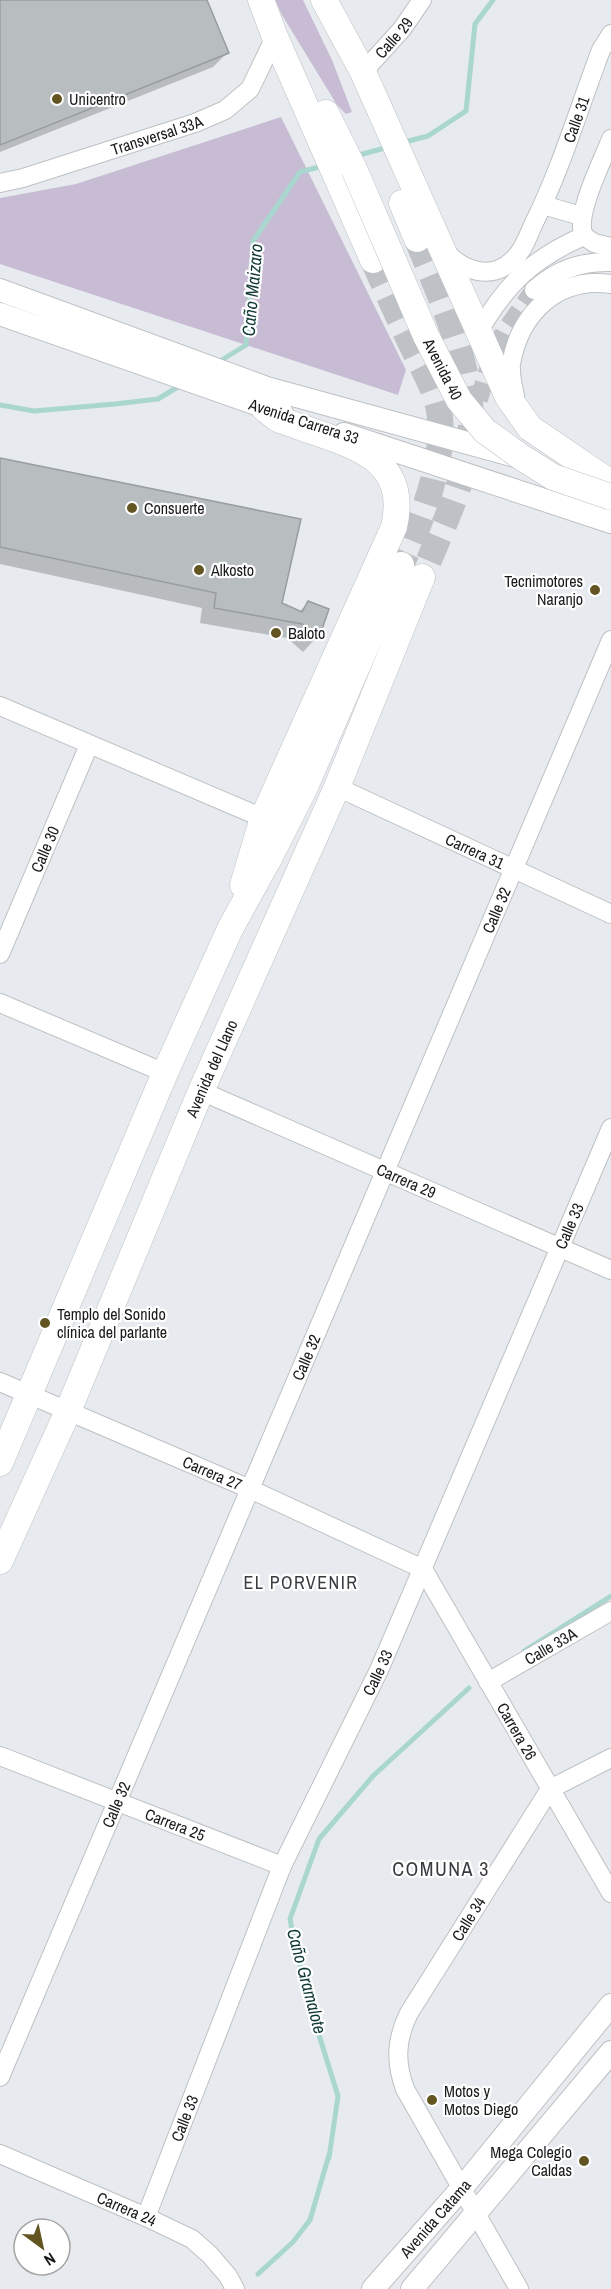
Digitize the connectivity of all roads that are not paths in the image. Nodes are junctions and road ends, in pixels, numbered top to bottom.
1 (262, 0) edge
2 (322, 0) edge
3 (422, 0) edge
4 (611, 34) edge
5 (275, 37) junction
6 (363, 72) junction
7 (379, 130) junction
8 (611, 139) edge
9 (340, 162) junction
10 (0, 183) edge
11 (543, 205) junction
12 (581, 216) junction
13 (584, 236) junction
14 (428, 241) junction
15 (611, 248) edge
16 (373, 260) tunnel mouth
17 (611, 262) edge
18 (611, 284) edge
19 (0, 290) edge
20 (534, 290) tunnel mouth
21 (0, 314) edge
22 (478, 333) junction
23 (220, 381) junction
24 (264, 408) junction
25 (518, 413) junction
26 (521, 457) junction
27 (610, 487) edge
28 (611, 522) edge
29 (611, 640) edge
30 (0, 706) edge
31 (89, 745) junction
32 (337, 787) junction
33 (263, 818) junction
34 (514, 869) junction
35 (611, 914) edge
36 (230, 930) junction
37 (0, 954) edge
38 (0, 1003) edge
39 (165, 1073) junction
40 (201, 1091) junction
41 (611, 1128) edge
42 (385, 1171) junction
43 (560, 1248) junction
44 (611, 1270) edge
45 (0, 1382) edge
46 (30, 1395) junction
47 (68, 1411) junction
48 (0, 1463) edge
49 (250, 1489) junction
50 (0, 1561) edge
51 (423, 1569) junction
52 (611, 1611) edge
53 (488, 1682) junction
54 (0, 1756) edge
55 (611, 1758) edge
56 (550, 1789) junction
57 (116, 1801) junction
58 (282, 1866) junction
59 (611, 1893) edge
60 (611, 2005) edge
61 (611, 2052) edge
62 (0, 2077) edge
63 (0, 2154) edge
64 (462, 2188) junction
65 (477, 2214) junction
66 (146, 2217) junction
67 (235, 2289) edge
68 (373, 2289) edge
69 (412, 2289) edge
70 (519, 2289) edge

1 - 5 highway, Avenida 40
1 - 9 highway, Avenida 40
2 - 6 highway
2 - 7 highway
3 - 6 street, Calle 29
4 - 11 street, Calle 31
5 - 9 highway, Avenida 40
5 - 10 street, Transversal 33A
6 - 7 highway
7 - 14 highway
8 - 12 street
9 - 16 highway, Avenida 40
9 - 26 highway, Avenida 40, bridge
11 - 12 street
11 - 14 street, Calle 31
12 - 13 street
13 - 15 street
13 - 22 street
14 - 22 highway
17 - 20 street
18 - 25 street
19 - 23 main road, Avenida Carrera 33
21 - 23 main road, Avenida Carrera 33
22 - 25 highway
23 - 24 main road, Avenida Carrera 33
23 - 26 main road, Avenida Carrera 33
24 - 28 main road, Avenida Carrera 33
24 - 33 highway
25 - 27 highway
26 - 27 highway, Avenida 40, bridge
29 - 34 street, Calle 32
30 - 31 street
31 - 33 street
31 - 37 street, Calle 30
32 - 34 street, Carrera 31
32 - 36 highway, Avenida del Llano
32 - 40 highway, Avenida del Llano
33 - 36 highway
34 - 35 street, Carrera 31
34 - 42 street, Calle 32
36 - 39 highway, Avenida del Llano
38 - 39 street
39 - 46 highway, Avenida del Llano
40 - 42 street, Carrera 29
40 - 47 highway, Avenida del Llano
41 - 43 street, Calle 33
42 - 43 street, Carrera 29
42 - 49 street, Calle 32
43 - 44 street, Carrera 29
43 - 51 street, Calle 33
45 - 46 street, Carrera 27
46 - 47 street, Carrera 27
46 - 48 highway, Avenida del Llano
47 - 49 street, Carrera 27
47 - 50 highway, Avenida del Llano
49 - 51 street, Carrera 27
49 - 57 street, Calle 32
51 - 53 street, Carrera 26
51 - 58 street, Calle 33
52 - 53 street, Calle 33A
53 - 56 street, Carrera 26
54 - 57 street, Carrera 25
55 - 56 street
56 - 59 street, Carrera 26
56 - 64 street, Calle 34
57 - 58 street, Carrera 25
57 - 62 street, Calle 32
58 - 66 street, Calle 33
60 - 64 main road, Avenida Catama
61 - 65 main road, Avenida Catama
63 - 66 street, Carrera 24
64 - 65 street
64 - 68 main road, Avenida Catama
65 - 69 main road, Avenida Catama
65 - 70 street
66 - 67 street, Carrera 24

